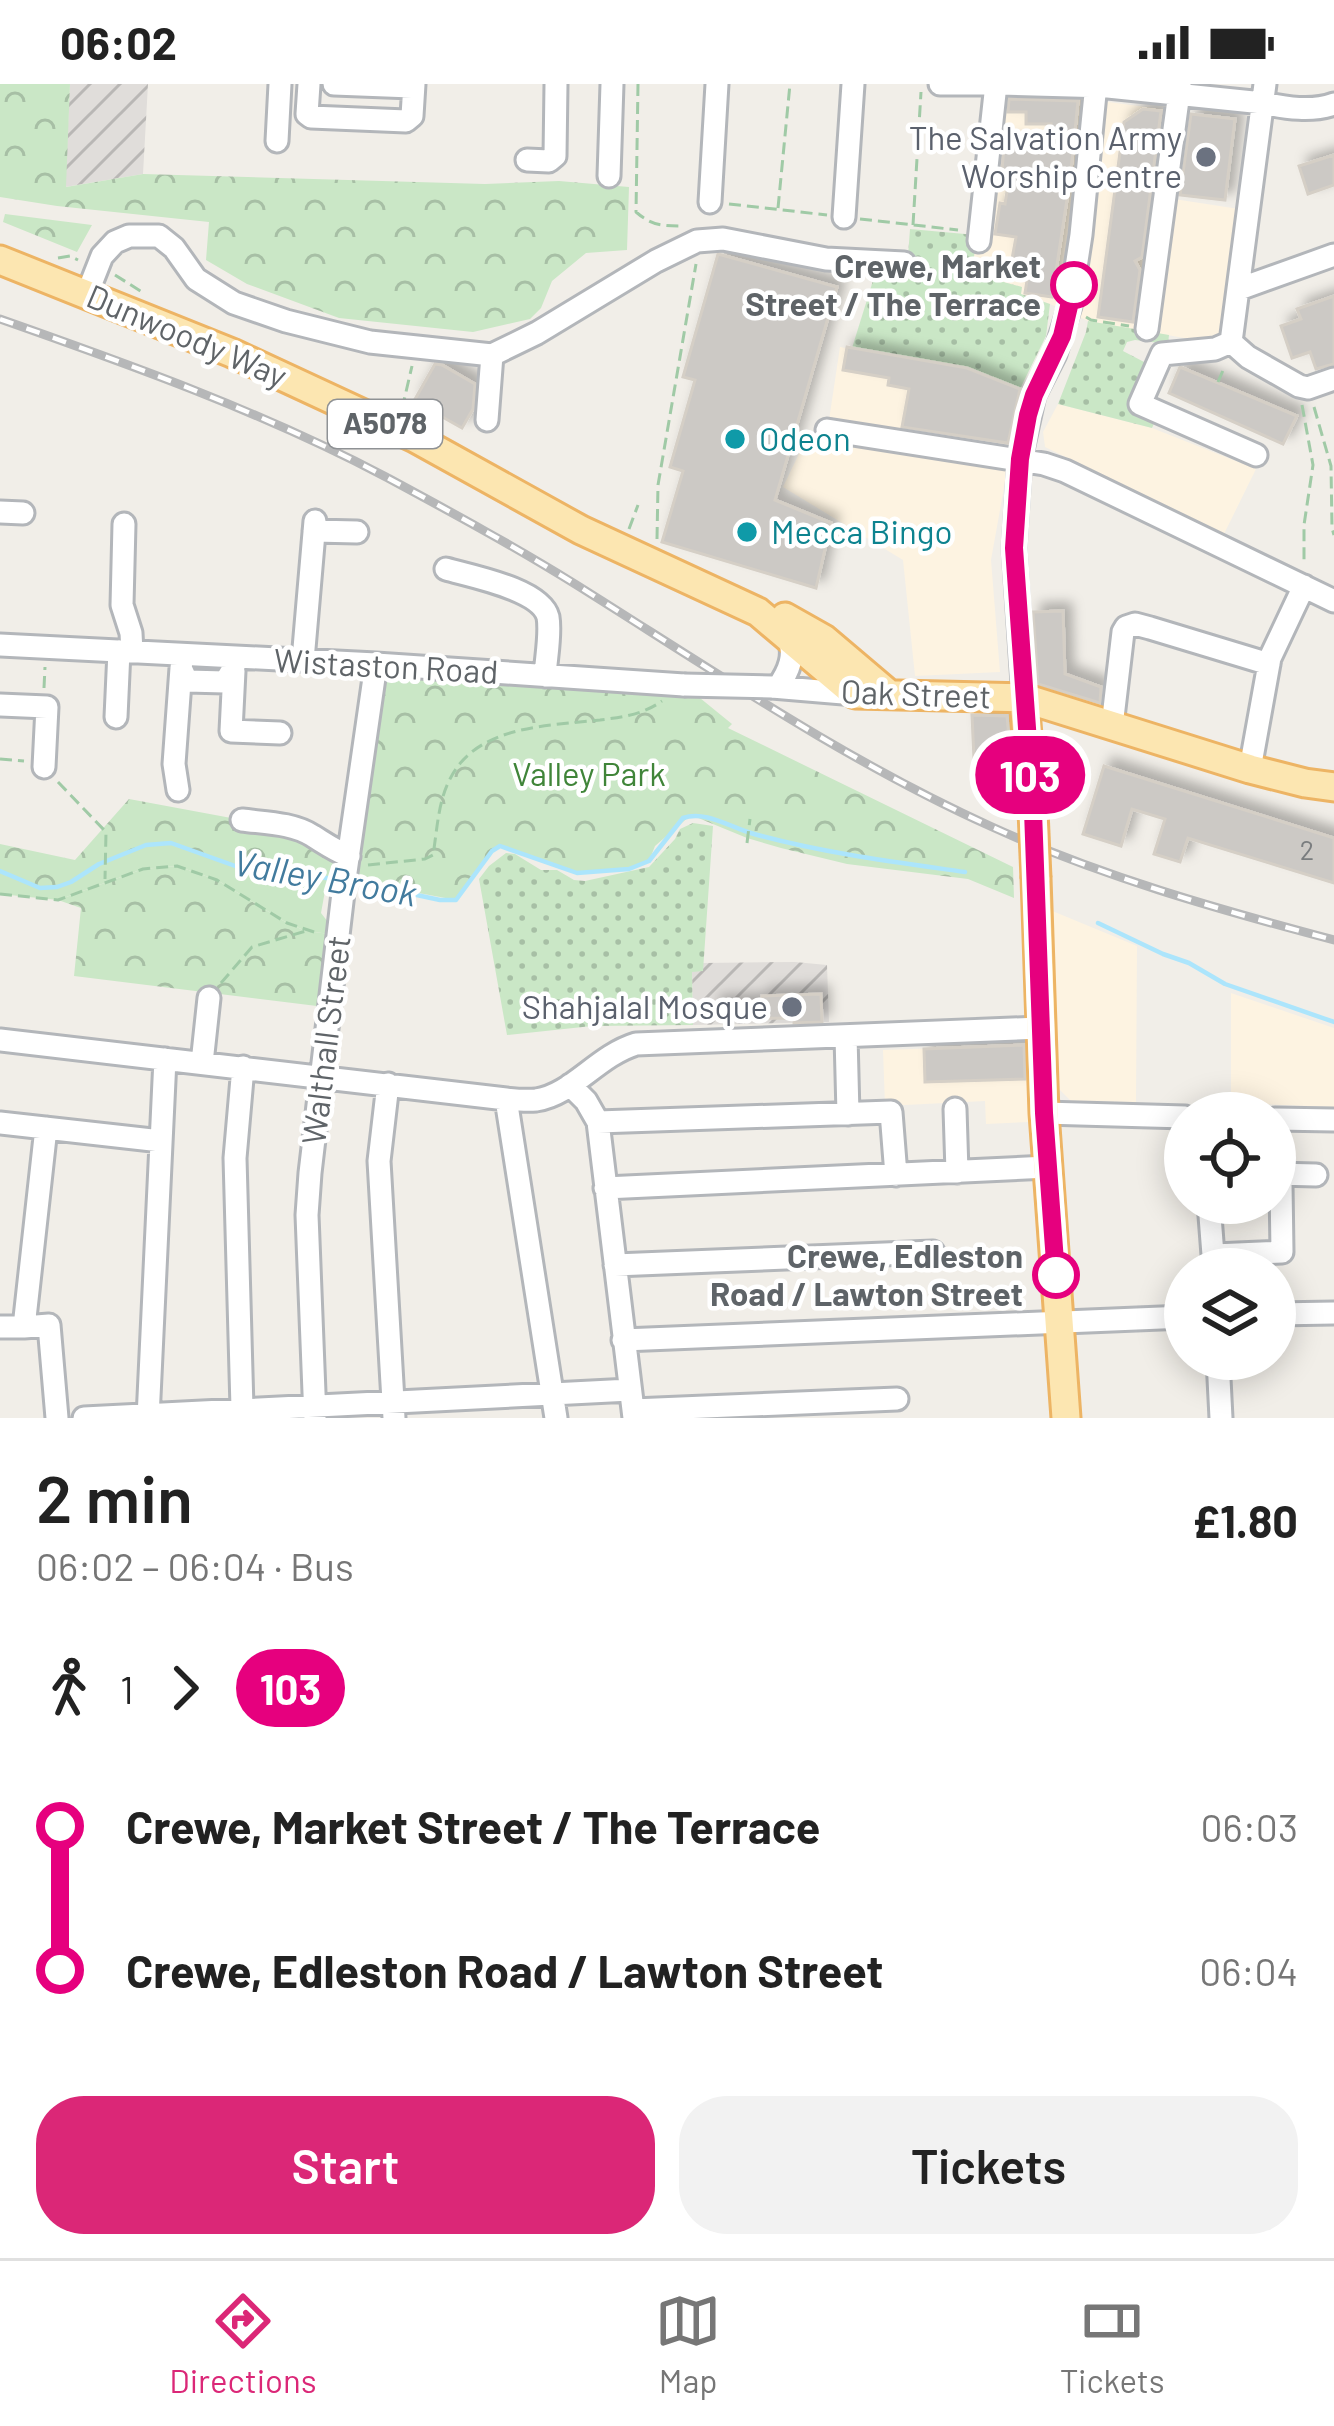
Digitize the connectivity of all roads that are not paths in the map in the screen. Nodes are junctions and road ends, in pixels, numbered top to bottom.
1 (280, 84) edge
2 (309, 84) edge
3 (334, 84) edge
4 (556, 84) edge
5 (612, 84) edge
6 (717, 84) edge
7 (853, 84) edge
8 (940, 84) edge
9 (957, 84) edge
10 (996, 84) edge
11 (413, 85) edge
12 (1096, 86) edge
13 (1179, 90) edge
14 (1264, 93) edge
15 (1334, 104) edge
16 (277, 141) dead end
17 (527, 160) dead end
18 (609, 176) dead end
19 (710, 202) dead end
20 (844, 217) dead end
21 (979, 242) dead end
22 (1334, 255) edge
23 (0, 260) edge
24 (904, 263) dead end
25 (1239, 289) junction
26 (87, 294) junction
27 (1147, 328) dead end
28 (1239, 350) junction
29 (492, 355) junction
30 (1334, 379) edge
31 (488, 420) dead end
32 (827, 430) dead end
33 (1256, 455) dead end
34 (1020, 459) junction
35 (124, 524) dead end
36 (357, 532) dead end
37 (446, 569) dead end
38 (1304, 586) junction
39 (1334, 601) edge
40 (758, 612) junction
41 (788, 636) junction
42 (0, 645) edge
43 (125, 652) junction
44 (182, 661) junction
45 (303, 661) junction
46 (234, 664) junction
47 (376, 664) junction
48 (1269, 664) junction
49 (545, 676) junction
50 (775, 687) junction
51 (855, 694) junction
52 (890, 695) junction
53 (1024, 698) junction
54 (0, 705) edge
55 (116, 717) dead end
56 (1112, 725) junction
57 (280, 734) dead end
58 (44, 765) road end
59 (1250, 769) junction
60 (1334, 787) edge
61 (178, 790) dead end
62 (242, 820) dead end
63 (347, 871) junction
64 (208, 998) road end
65 (1040, 1028) junction
66 (845, 1036) junction
67 (0, 1040) edge
68 (165, 1059) junction
69 (202, 1063) junction
70 (242, 1067) junction
71 (321, 1076) junction
72 (388, 1084) junction
73 (570, 1085) junction
74 (506, 1100) junction
75 (955, 1109) dead end
76 (1044, 1113) junction
77 (848, 1114) junction
78 (1164, 1116) edge
79 (1296, 1119) edge
80 (1334, 1120) edge
81 (598, 1122) junction
82 (0, 1123) edge
83 (46, 1128) junction
84 (161, 1141) junction
85 (1048, 1167) junction
86 (957, 1172) junction
87 (896, 1175) junction
88 (1316, 1175) dead end
89 (1296, 1177) edge
90 (605, 1188) junction
91 (933, 1252) dead end
92 (615, 1265) junction
93 (1334, 1313) edge
94 (1296, 1314) edge
95 (1164, 1318) edge
96 (1059, 1323) junction
97 (0, 1327) edge
98 (24, 1327) junction
99 (623, 1340) junction
100 (1219, 1380) edge
101 (897, 1399) dead end
102 (632, 1406) edge
103 (554, 1407) edge
104 (393, 1410) edge
105 (232, 1412) edge
106 (314, 1412) edge
107 (148, 1416) edge
108 (57, 1418) edge
109 (84, 1418) edge
110 (1066, 1418) edge
111 (1221, 1418) edge

1 - 16 street
2 - 11 street
3 - 11 street
4 - 17 street
5 - 18 street
6 - 19 street
7 - 20 street
8 - 9 street
9 - 10 street
10 - 12 street
10 - 21 street
12 - 13 street
12 - 34 street
13 - 14 street
13 - 27 street
14 - 15 street
14 - 25 street
22 - 25 street
23 - 26 main road, Dunwoody Way / A5078
24 - 29 street
25 - 28 street
26 - 29 street
26 - 40 main road, Dunwoody Way / A5078
28 - 30 street
28 - 33 street
29 - 31 street
32 - 34 street
34 - 38 street
34 - 53 street
35 - 43 street
36 - 45 street
37 - 49 street
38 - 39 street
38 - 48 street
40 - 41 main road, Dunwoody Way / A5078
40 - 52 main road, Dunwoody Way / A5078
41 - 50 street
41 - 51 main road, Dunwoody Way / A5078
42 - 43 street, Wistaston Road
43 - 44 street, Wistaston Road
43 - 55 street
44 - 46 street, Wistaston Road
44 - 61 street
45 - 46 street, Wistaston Road
45 - 47 street, Wistaston Road
46 - 57 street
47 - 49 street, Wistaston Road
47 - 63 street, Walthall Street
48 - 56 street
48 - 59 street
49 - 50 street, Wistaston Road, bridge
50 - 51 street, Oak Street
51 - 52 main road, Oak Street
52 - 53 main road, Oak Street
53 - 56 main road, Oak Street
53 - 65 main road, bridge
54 - 58 street
56 - 59 main road, Oak Street
59 - 60 main road, Oak Street
62 - 63 street
63 - 71 street, Walthall Street
64 - 69 street
65 - 66 street
65 - 76 main road
66 - 73 street
66 - 77 street
67 - 68 street
68 - 69 street
68 - 84 street
69 - 70 street
70 - 71 street
70 - 105 street
71 - 72 street
71 - 106 street, Walthall Street
72 - 74 street
72 - 104 street
73 - 74 street
73 - 81 street
74 - 103 street
75 - 86 street
76 - 78 street
76 - 85 main road
77 - 81 street
77 - 87 street
79 - 80 street
81 - 90 street
82 - 83 street
83 - 84 street
83 - 98 street
84 - 107 street
85 - 86 street
85 - 96 main road
86 - 87 street
87 - 90 street
88 - 89 street
90 - 92 street
91 - 92 street
92 - 99 street
93 - 94 street
95 - 96 street
96 - 99 street
96 - 110 main road
97 - 98 street
98 - 108 street
99 - 102 street
100 - 111 street
101 - 102 street
102 - 103 street
103 - 104 street
104 - 106 street
105 - 106 street
105 - 107 street
107 - 109 street

